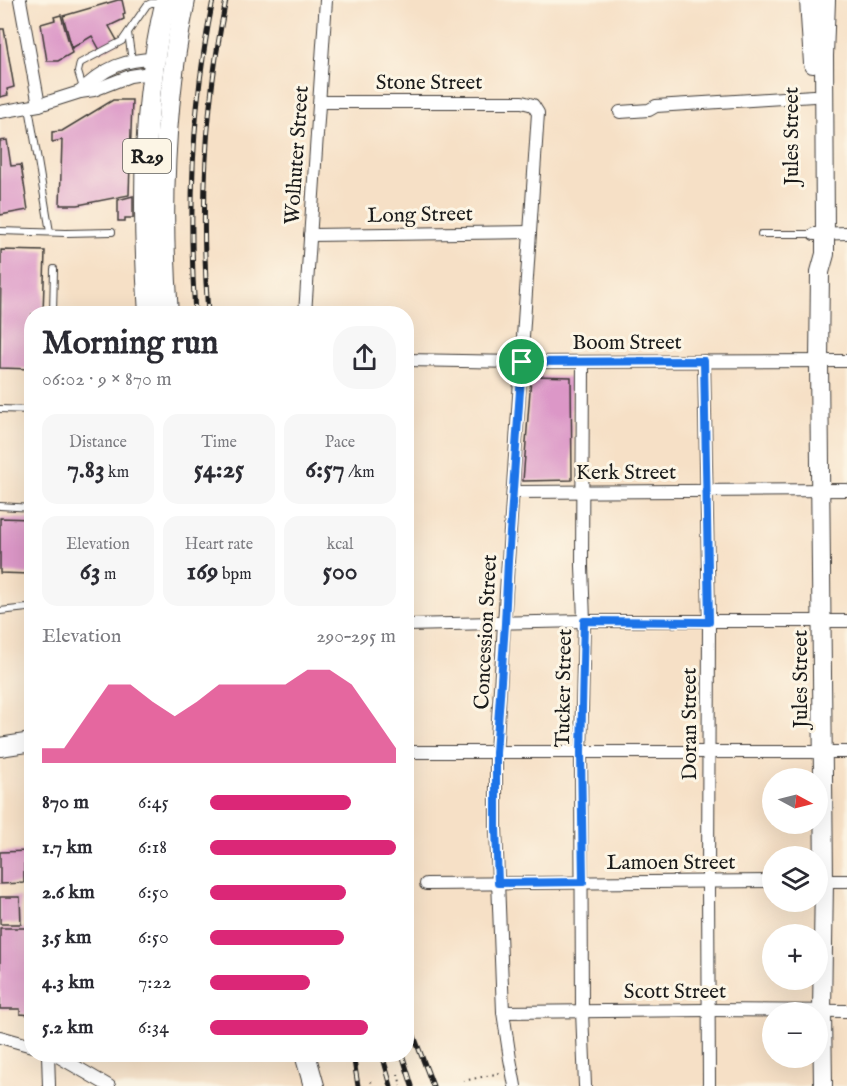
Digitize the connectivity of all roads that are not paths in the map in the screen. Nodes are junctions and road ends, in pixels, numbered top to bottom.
1 (20, 0) edge
2 (185, 0) edge
3 (326, 0) edge
4 (809, 0) edge
5 (826, 0) edge
6 (165, 2) edge
7 (128, 32) junction
8 (132, 61) junction
9 (153, 65) junction
10 (173, 66) junction
11 (83, 90) junction
12 (814, 96) junction
13 (320, 102) junction
14 (34, 106) junction
15 (536, 108) joint
16 (0, 112) edge
17 (620, 112) dead end
18 (0, 231) edge
19 (50, 232) junction
20 (112, 232) dead end
21 (530, 232) junction
22 (847, 233) edge
23 (761, 234) dead end
24 (820, 234) junction
25 (310, 235) junction
26 (54, 269) dead end
27 (53, 306) edge
28 (149, 306) edge
29 (168, 306) edge
30 (306, 306) edge
31 (414, 360) edge
32 (704, 361) junction
33 (847, 361) edge
34 (522, 362) junction
35 (583, 362) junction
36 (819, 362) junction
37 (0, 409) edge
38 (24, 410) edge
39 (820, 490) junction
40 (847, 490) edge
41 (513, 492) junction
42 (582, 492) junction
43 (706, 492) junction
44 (0, 506) edge
45 (24, 508) edge
46 (24, 608) edge
47 (0, 611) edge
48 (584, 621) junction
49 (822, 621) junction
50 (847, 621) edge
51 (709, 622) junction
52 (505, 624) junction
53 (414, 625) edge
54 (24, 743) edge
55 (0, 747) edge
56 (414, 752) edge
57 (581, 752) junction
58 (709, 752) junction
59 (847, 752) edge
60 (496, 753) junction
61 (823, 753) junction
62 (821, 846) edge
63 (708, 881) junction
64 (762, 881) edge
65 (828, 881) edge
66 (847, 881) edge
67 (583, 882) junction
68 (498, 883) junction
69 (426, 884) dead end
70 (820, 912) edge
71 (822, 1002) edge
72 (709, 1010) junction
73 (762, 1010) edge
74 (582, 1011) junction
75 (828, 1011) edge
76 (847, 1011) edge
77 (503, 1012) junction
78 (0, 1037) edge
79 (24, 1044) edge
80 (48, 1062) edge
81 (68, 1062) edge
82 (307, 1062) edge
83 (823, 1068) edge
84 (49, 1086) edge
85 (109, 1086) edge
86 (314, 1086) edge
87 (515, 1086) edge
88 (585, 1086) edge
89 (709, 1086) edge
90 (823, 1086) edge

1 - 14 street
2 - 10 main road, R29
3 - 13 street, Wolhuter Street
4 - 12 main road, Jules Street
5 - 24 main road, Jules Street
6 - 7 lane
6 - 9 main road, R29
7 - 8 lane
7 - 11 lane
8 - 9 street
8 - 11 street
9 - 10 street
9 - 11 street
9 - 28 main road, R29
10 - 29 main road, R29
11 - 14 street
12 - 17 street
12 - 24 main road, Jules Street
13 - 15 street, Stone Street
13 - 25 street, Wolhuter Street
14 - 16 street
14 - 19 lane
15 - 21 street, Concession Street
18 - 19 lane
19 - 20 lane
21 - 25 street, Long Street
21 - 34 street, Concession Street
22 - 24 street
23 - 24 lane
24 - 36 main road, Jules Street
25 - 30 street, Wolhuter Street
26 - 27 lane
31 - 34 street, Boom Street
32 - 35 street, Boom Street
32 - 36 street, Boom Street
32 - 43 street, Doran Street
33 - 36 street, Boom Street
34 - 35 street, Boom Street
34 - 41 street, Concession Street
35 - 42 street, Tucker Street
36 - 39 main road, Jules Street
37 - 38 lane
39 - 40 street, Kerk Street
39 - 43 street, Kerk Street
39 - 49 main road, Jules Street
41 - 42 street, Kerk Street
41 - 52 street, Concession Street
42 - 43 street, Kerk Street
42 - 48 street, Tucker Street
43 - 51 street, Doran Street
44 - 45 lane
46 - 47 lane
48 - 51 street
48 - 52 street
48 - 57 street, Tucker Street
49 - 50 street
49 - 51 street
49 - 61 main road, Jules Street
51 - 58 street, Doran Street
52 - 53 street
52 - 60 street, Concession Street
54 - 55 main road
56 - 60 street
57 - 58 street
57 - 60 street
57 - 67 street, Tucker Street
58 - 61 street
58 - 63 street, Doran Street
59 - 61 street
60 - 68 street, Concession Street
61 - 62 main road, Jules Street
63 - 64 street, Lamoen Street
63 - 67 street, Lamoen Street
63 - 72 street, Doran Street
65 - 66 street
67 - 68 street, Lamoen Street
67 - 74 street, Tucker Street
68 - 69 street, Lamoen Street
68 - 77 street, Concession Street
70 - 71 main road, Jules Street
72 - 73 street, Scott Street
72 - 74 street, Scott Street
72 - 89 street, Doran Street
74 - 77 street, Scott Street
74 - 88 street, Tucker Street
75 - 76 street, Scott Street
77 - 87 street, Concession Street
78 - 79 street
80 - 84 street
81 - 85 street
82 - 86 main road
83 - 90 main road, Jules Street

